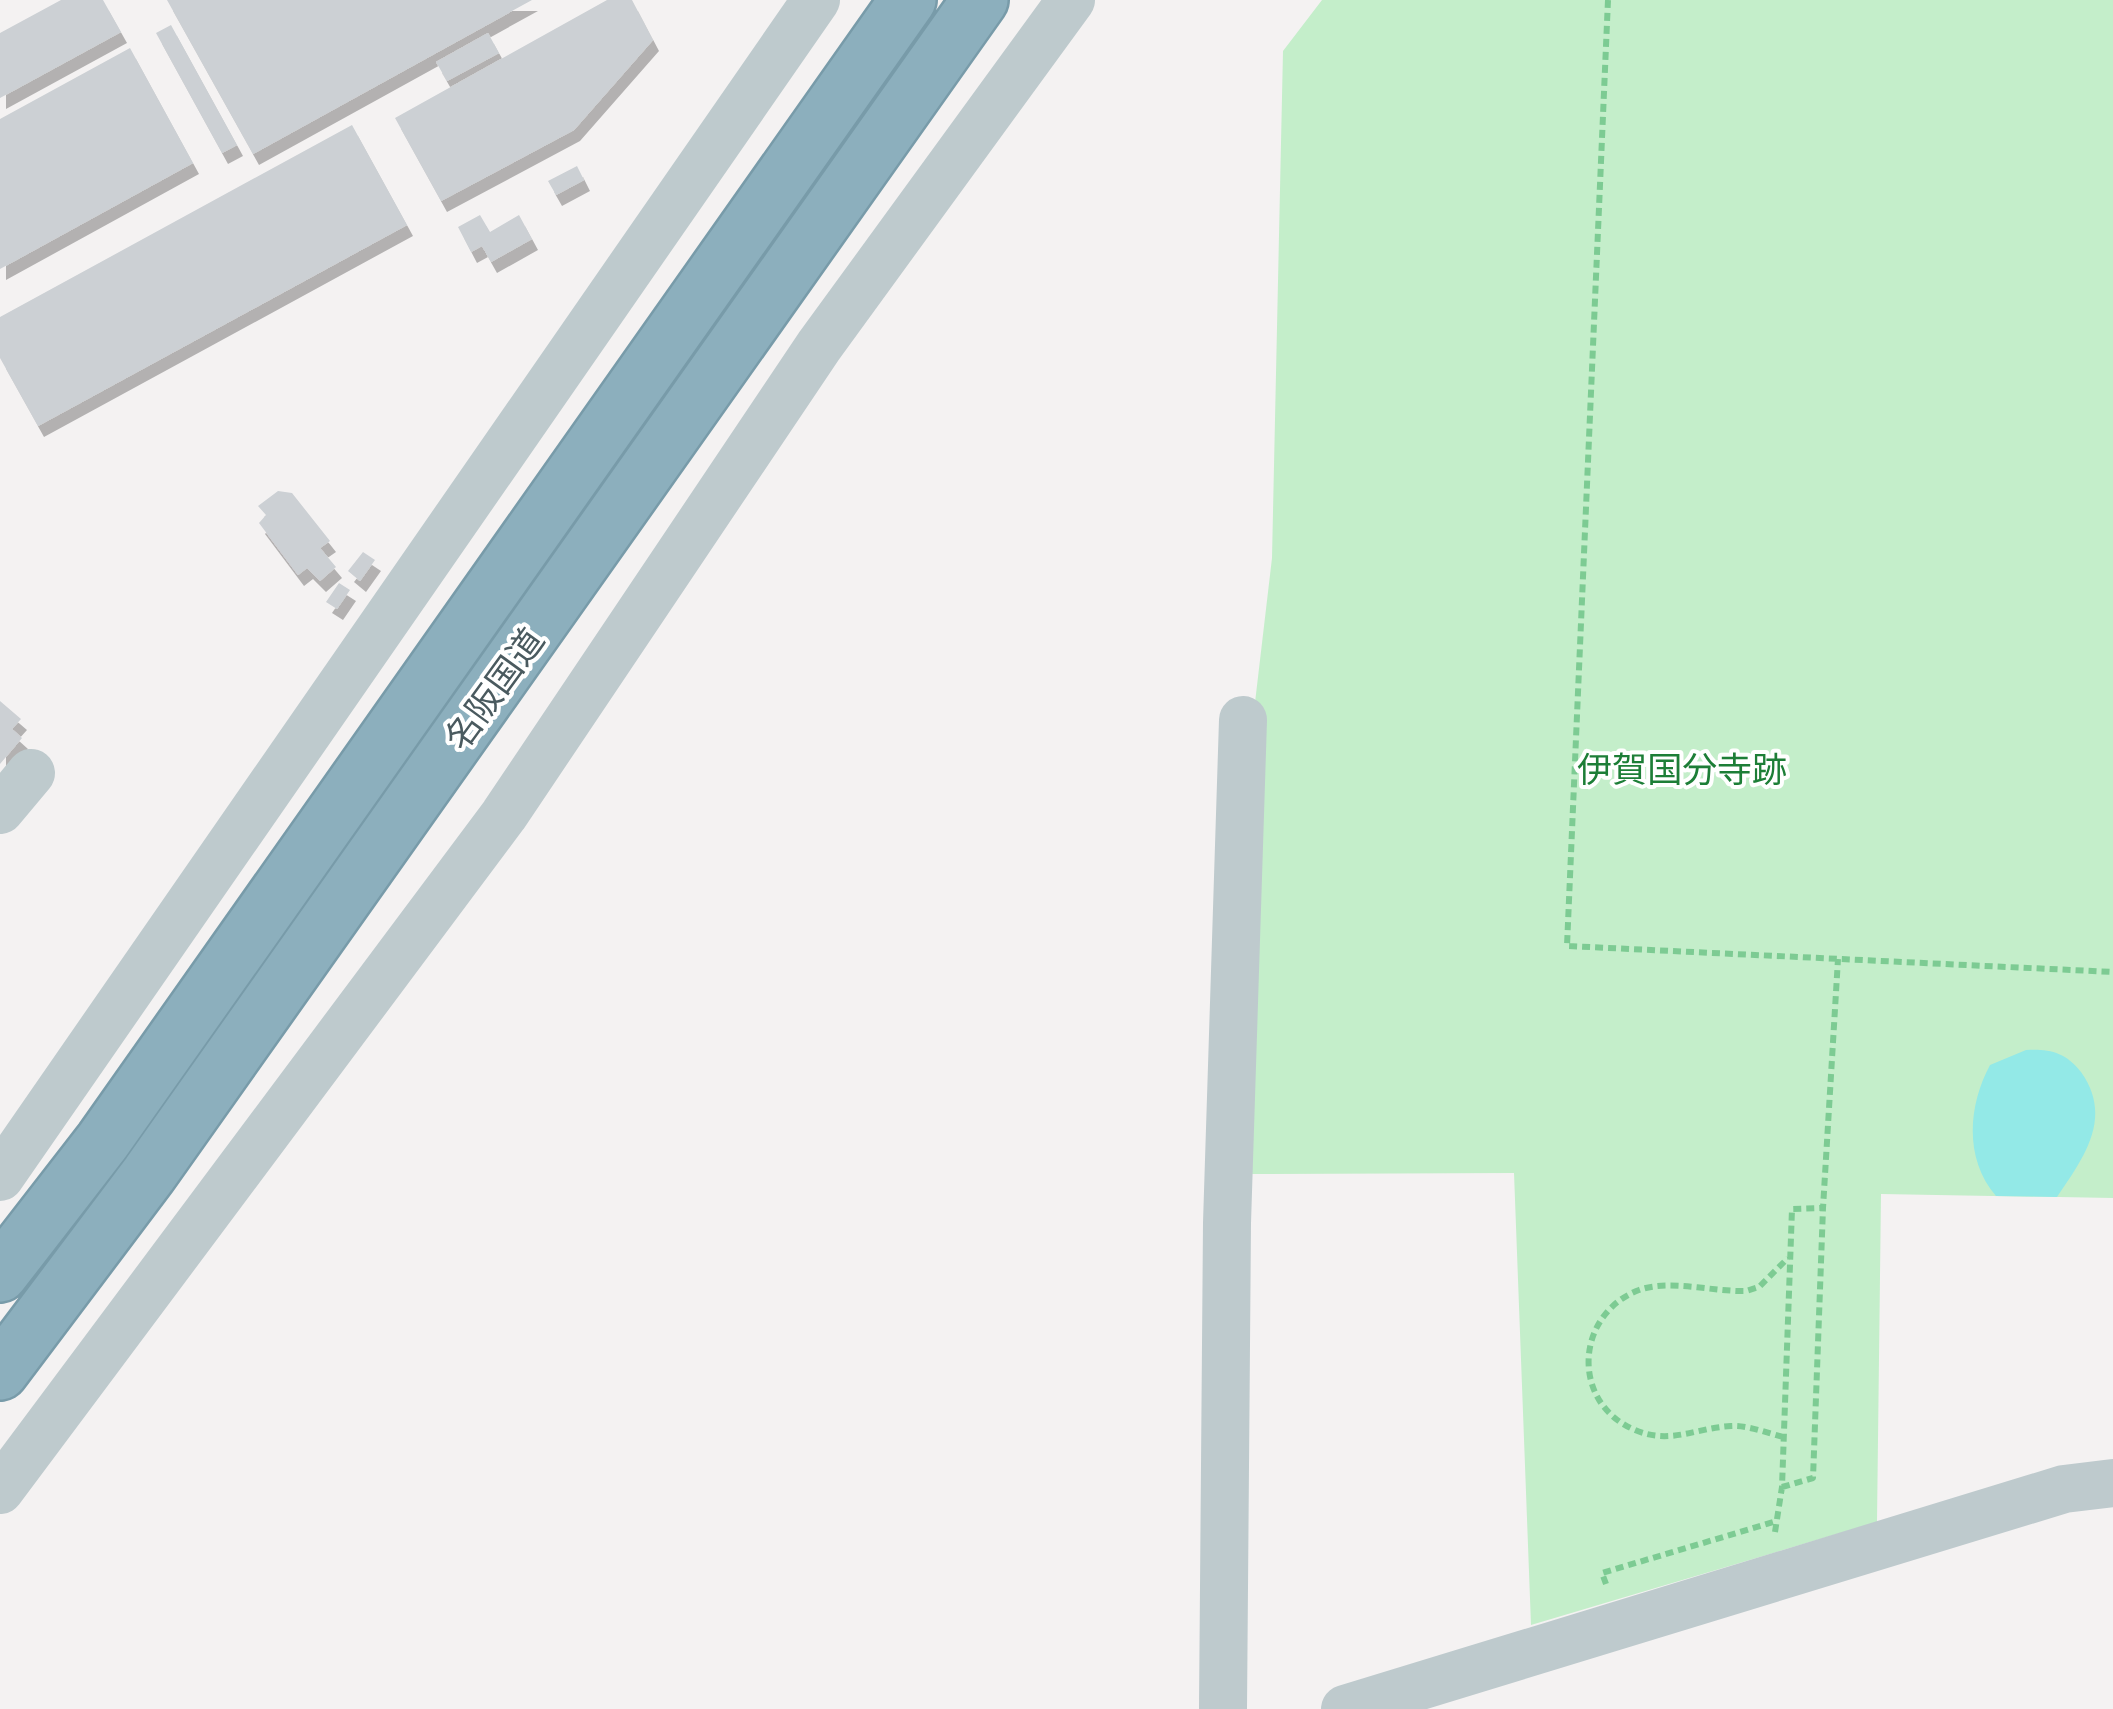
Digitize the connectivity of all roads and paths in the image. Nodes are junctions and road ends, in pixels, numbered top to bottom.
1 (816, 0) edge
2 (908, 0) edge
3 (980, 0) edge
4 (1071, 0) edge
5 (1608, 0) edge
6 (1242, 720) dead end
7 (31, 774) dead end
8 (0, 810) edge
9 (1838, 959) junction
10 (2113, 972) edge
11 (0, 1177) edge
12 (1823, 1208) junction
13 (1790, 1256) junction
14 (0, 1274) edge
15 (0, 1372) edge
16 (1783, 1437) junction
17 (2113, 1483) edge
18 (1782, 1487) junction
19 (0, 1490) edge
20 (1777, 1521) junction
21 (1768, 1578) junction
22 (1621, 1623) junction
23 (1223, 1709) edge
24 (1345, 1709) edge

1 - 11 street
2 - 14 highway, 名阪国道
3 - 15 highway, 名阪国道
4 - 19 street
5 - 9 path
6 - 23 street
7 - 8 street
9 - 10 path
9 - 12 path
12 - 13 path
12 - 18 path
13 - 16 path
13 - 16 path
16 - 18 path
17 - 21 street
18 - 20 path
20 - 21 path
20 - 22 path
21 - 22 street
22 - 24 street

